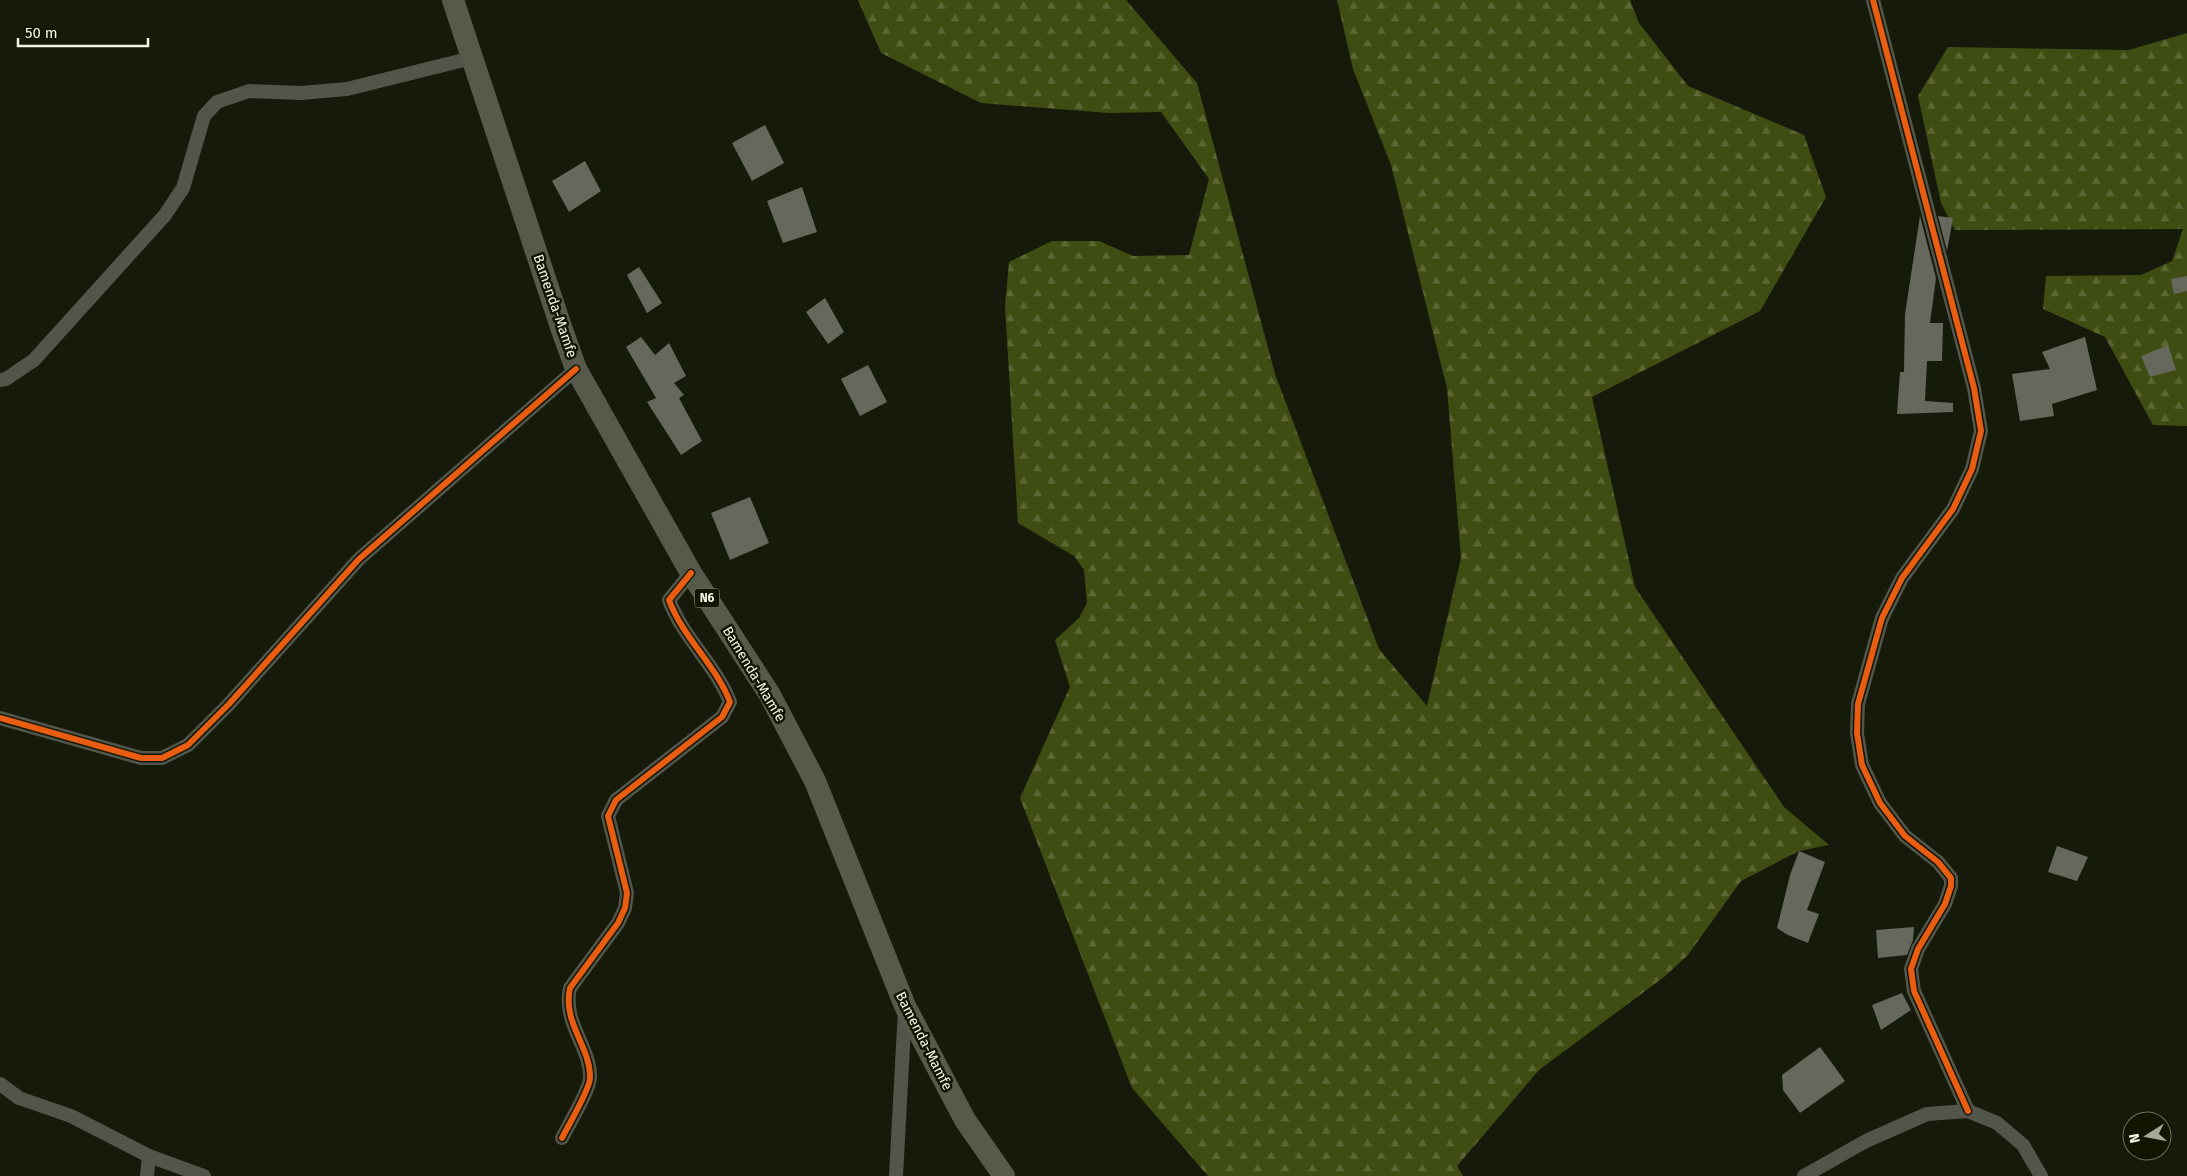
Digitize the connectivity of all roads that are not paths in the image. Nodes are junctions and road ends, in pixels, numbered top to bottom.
1 (453, 0) edge
2 (1873, 0) edge
3 (472, 58) junction
4 (576, 369) junction
5 (0, 380) edge
6 (691, 573) junction
7 (0, 718) edge
8 (905, 1006) junction
9 (0, 1084) edge
10 (1968, 1111) junction
11 (562, 1138) dead end
12 (149, 1156) junction
13 (147, 1176) edge
14 (204, 1176) edge
15 (896, 1176) edge
16 (1004, 1176) edge
17 (1804, 1176) edge
18 (2041, 1176) edge

1 - 3 highway, Bamenda-Mamfe / N6
2 - 10 street
3 - 4 highway, Bamenda-Mamfe / N6
3 - 5 street
4 - 6 highway, Bamenda-Mamfe / N6
4 - 7 street
6 - 8 highway, Bamenda-Mamfe / N6
6 - 11 street
8 - 15 street
8 - 16 highway, Bamenda-Mamfe / N6
9 - 12 street
10 - 17 street
10 - 18 street
12 - 13 street
12 - 14 street

